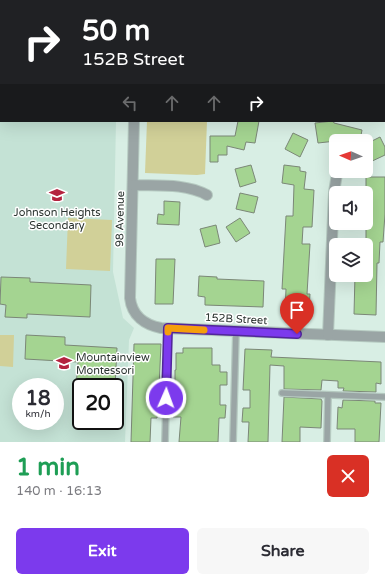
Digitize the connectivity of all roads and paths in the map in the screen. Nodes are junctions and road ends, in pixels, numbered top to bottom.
1 (134, 122) edge
2 (337, 178) edge
3 (132, 185) junction
4 (207, 195) dead end
5 (138, 316) joint
6 (168, 328) junction
7 (236, 331) junction
8 (328, 335) junction
9 (385, 337) edge
10 (282, 393) dead end
11 (328, 395) junction
12 (385, 397) edge
13 (165, 442) edge
14 (233, 442) edge
15 (327, 442) edge

1 - 3 street, 98 Avenue
2 - 8 street
3 - 4 street
3 - 5 street, 98 Avenue
5 - 6 street, 152B Street
6 - 7 street, 152B Street
6 - 13 lane
7 - 8 street, 152B Street
7 - 14 lane
8 - 9 street, 152B Street
10 - 11 lane
11 - 12 lane
11 - 15 lane

